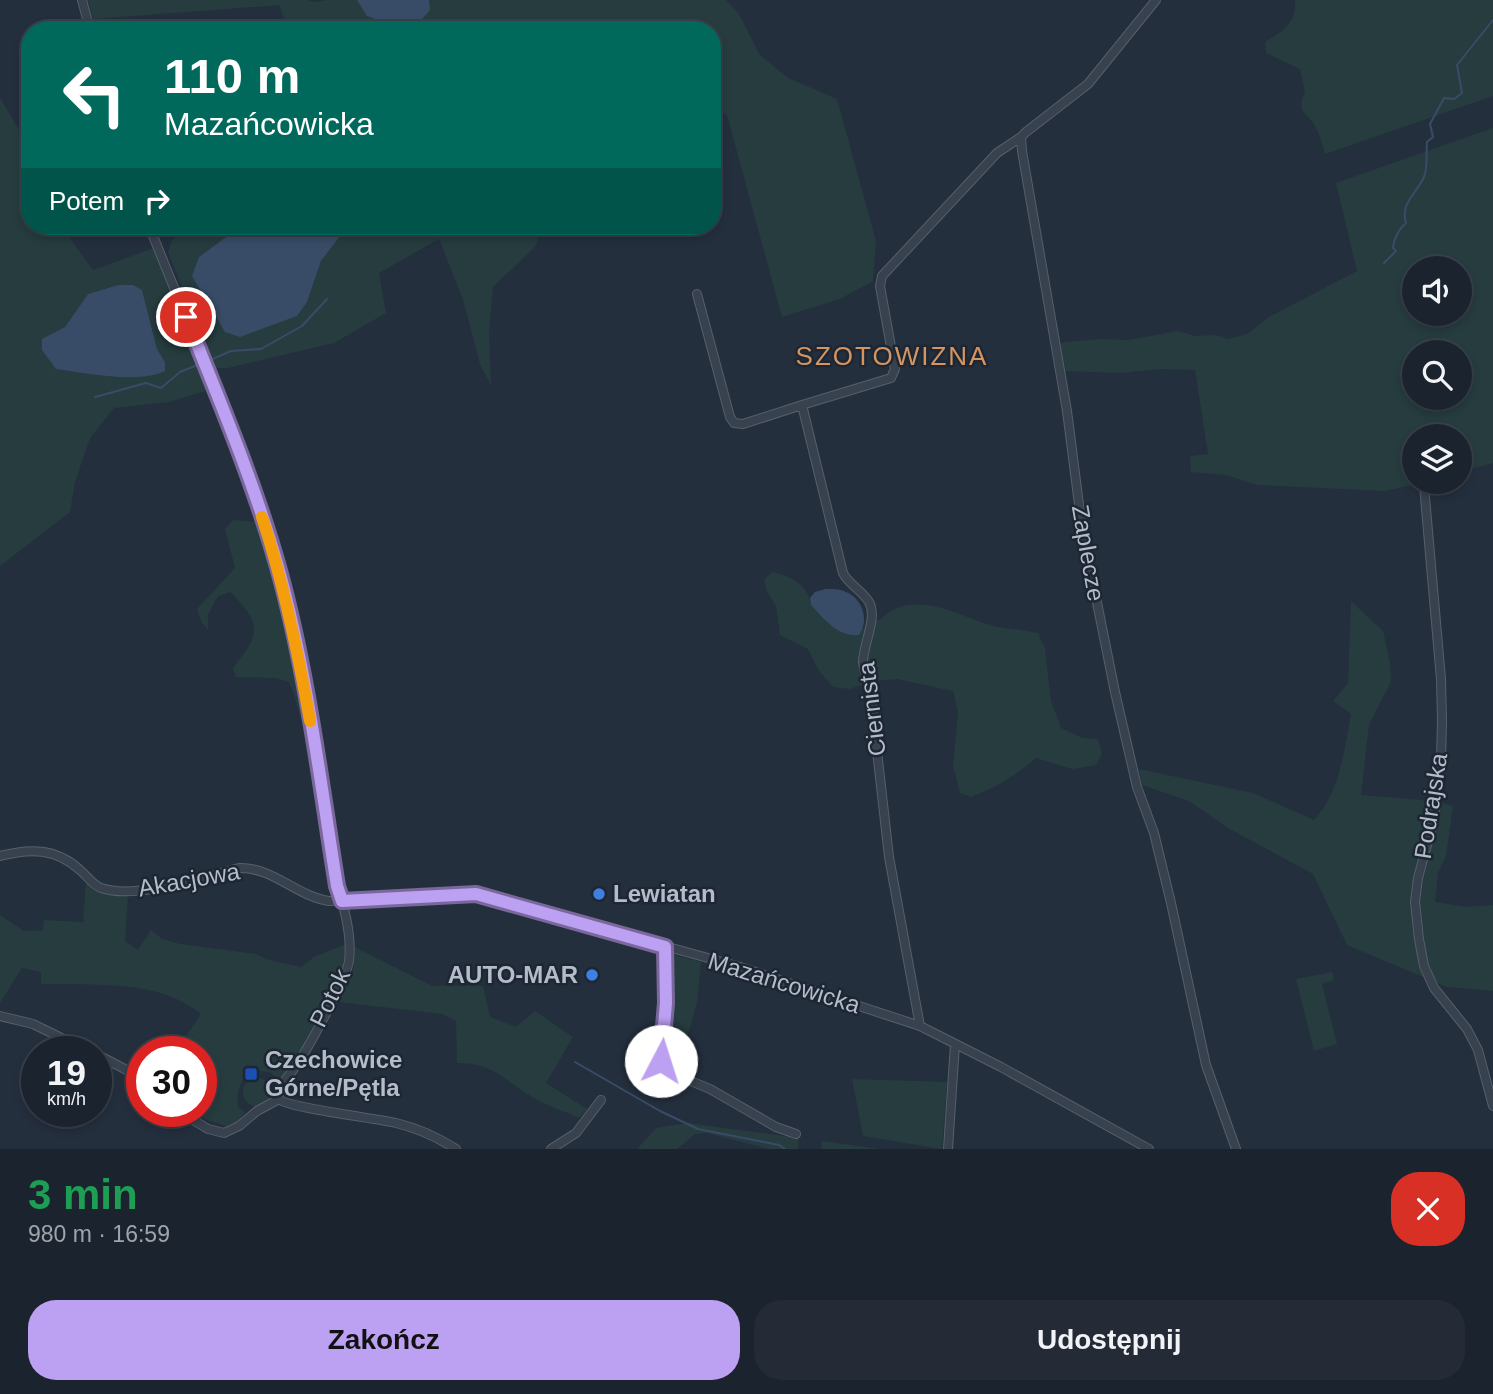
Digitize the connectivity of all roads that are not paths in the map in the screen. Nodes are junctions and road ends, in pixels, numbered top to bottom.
1 (82, 0) edge
2 (1156, 0) edge
3 (88, 21) edge
4 (1021, 137) junction
5 (153, 235) edge
6 (697, 294) dead end
7 (802, 405) junction
8 (1425, 494) edge
9 (0, 856) edge
10 (342, 901) junction
11 (665, 947) junction
12 (0, 1016) edge
13 (920, 1026) junction
14 (57, 1036) edge
15 (955, 1044) junction
16 (278, 1099) junction
17 (601, 1100) dead end
18 (1493, 1107) edge
19 (205, 1127) edge
20 (796, 1134) dead end
21 (456, 1149) edge
22 (551, 1149) edge
23 (947, 1149) edge
24 (1149, 1149) edge
25 (1236, 1149) edge

1 - 3 street
2 - 4 street
4 - 7 street
4 - 25 street, Zaplecze
5 - 10 street
6 - 7 street
7 - 13 street, Ciernista
8 - 18 street, Podrajska
9 - 10 street, Akacjowa
10 - 11 street, Mazańcowicka
10 - 16 street, Potok
11 - 13 street, Mazańcowicka
11 - 20 street
12 - 14 street
13 - 15 street, Mazańcowicka
15 - 23 street
15 - 24 street, Mazańcowicka
16 - 19 street
16 - 21 street
17 - 22 street

